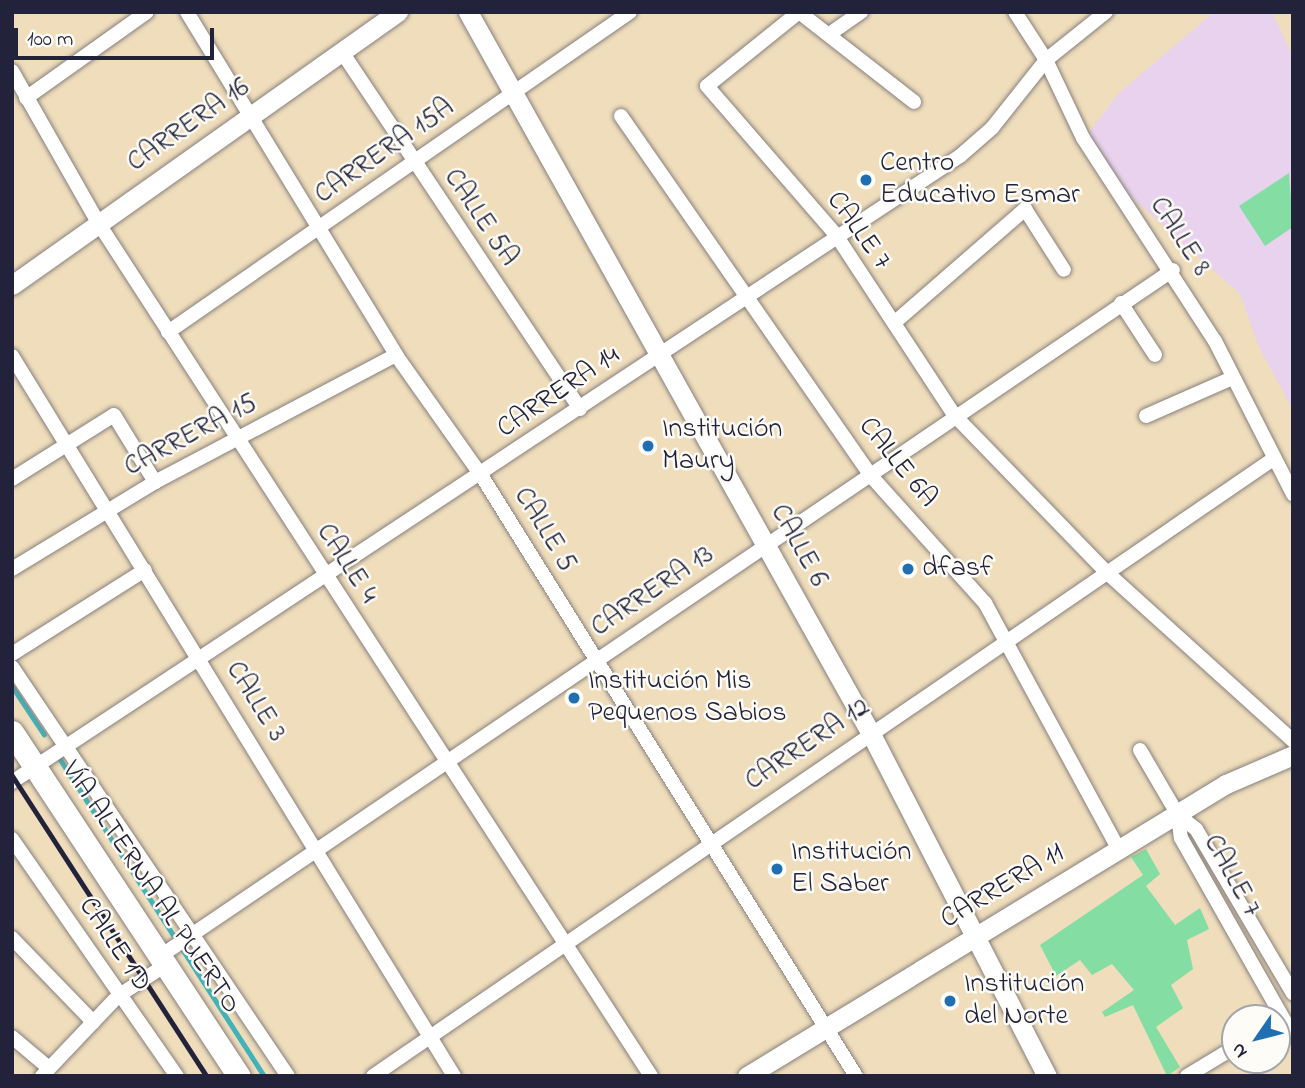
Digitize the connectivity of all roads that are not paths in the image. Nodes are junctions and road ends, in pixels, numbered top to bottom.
1 (147, 12) edge
2 (187, 12) edge
3 (398, 12) edge
4 (468, 12) edge
5 (630, 12) edge
6 (799, 12) edge
7 (861, 12) edge
8 (1015, 12) edge
9 (1106, 12) edge
10 (831, 33) junction
11 (342, 52) junction
12 (1046, 60) junction
13 (12, 71) edge
14 (513, 93) junction
15 (26, 98) junction
16 (915, 102) dead end
17 (621, 116) dead end
18 (250, 117) junction
19 (413, 163) junction
20 (99, 224) junction
21 (319, 228) junction
22 (836, 235) junction
23 (1064, 270) dead end
24 (1173, 270) junction
25 (12, 285) edge
26 (745, 295) junction
27 (1121, 303) junction
28 (894, 323) junction
29 (168, 332) junction
30 (662, 352) junction
31 (396, 355) junction
32 (1155, 355) dead end
33 (12, 356) edge
34 (1232, 378) junction
35 (580, 409) junction
36 (955, 416) junction
37 (1146, 416) dead end
38 (237, 439) junction
39 (67, 445) junction
40 (1273, 459) junction
41 (481, 475) junction
42 (871, 476) junction
43 (12, 479) edge
44 (155, 482) junction
45 (1293, 494) edge
46 (107, 509) junction
47 (765, 545) junction
48 (12, 569) edge
49 (145, 570) junction
50 (1104, 570) junction
51 (326, 577) junction
52 (1007, 640) junction
53 (12, 654) edge
54 (198, 659) junction
55 (597, 660) junction
56 (12, 667) edge
57 (12, 732) edge
58 (870, 732) junction
59 (1293, 741) edge
60 (1140, 750) dead end
61 (1293, 755) edge
62 (52, 756) junction
63 (445, 763) junction
64 (12, 782) edge
65 (1178, 814) junction
66 (12, 839) edge
67 (710, 842) junction
68 (318, 849) junction
69 (1119, 850) junction
70 (973, 938) junction
71 (13, 940) edge
72 (565, 943) junction
73 (177, 948) junction
74 (1293, 994) edge
75 (118, 996) junction
76 (1277, 1004) edge
77 (93, 1022) junction
78 (825, 1027) junction
79 (430, 1036) junction
80 (12, 1037) edge
81 (1221, 1055) edge
82 (46, 1072) edge
83 (177, 1076) edge
84 (239, 1076) edge
85 (288, 1076) edge
86 (373, 1076) edge
87 (454, 1076) edge
88 (651, 1076) edge
89 (747, 1076) edge
90 (856, 1076) edge
91 (1046, 1076) edge
92 (1187, 1076) edge

1 - 15 street
2 - 18 street, CALLE 5
3 - 11 street, CARRERA 16
4 - 14 street, CALLE 6
5 - 14 street, CARRERA 15A
6 - 10 street
6 - 22 street, CALLE 7
7 - 10 street
8 - 12 street, CALLE 8
9 - 12 street, CARRERA 14
10 - 16 street
11 - 18 street, CARRERA 16
11 - 19 street, CALLE 5A
12 - 22 street, CARRERA 14
12 - 24 street, CALLE 8
13 - 15 street, CALLE 4
14 - 19 street, CARRERA 15A
14 - 30 street, CALLE 6
15 - 20 street, CALLE 4
17 - 26 street, CALLE 6A
18 - 20 street, CARRERA 16
18 - 21 street, CALLE 5
19 - 21 street, CARRERA 15A
19 - 35 street, CALLE 5A
20 - 25 street, CARRERA 16
20 - 29 street, CALLE 4
21 - 29 street, CARRERA 15A
21 - 31 street, CALLE 5
22 - 26 street, CARRERA 14
22 - 28 street, CALLE 7
23 - 28 street
24 - 27 street, CARRERA 13
24 - 34 street, CALLE 8
26 - 30 street, CARRERA 14
26 - 42 street, CALLE 6A
27 - 32 street
27 - 36 street, CARRERA 13
28 - 36 street, CALLE 7
29 - 38 street, CALLE 4
30 - 35 street, CARRERA 14
30 - 47 street, CALLE 6
31 - 38 street, CARRERA 15
31 - 41 street, CALLE 5
33 - 39 street, CALLE 3
34 - 37 street
34 - 40 street, CALLE 8
35 - 41 street, CARRERA 14
36 - 42 street, CARRERA 13
36 - 50 street, CALLE 7
38 - 44 street, CARRERA 15
38 - 51 street, CALLE 4
39 - 43 street
39 - 44 street
39 - 46 street, CALLE 3
40 - 45 street, CALLE 8
40 - 50 street, CARRERA 12
41 - 51 street, CARRERA 14
41 - 55 street, CALLE 5
42 - 47 street, CARRERA 13
42 - 52 street, CALLE 6A
44 - 46 street, CARRERA 15
46 - 48 street, CARRERA 15
46 - 49 street, CALLE 3
47 - 55 street, CARRERA 13
47 - 58 street, CALLE 6
49 - 53 street
49 - 54 street, CALLE 3
50 - 52 street, CARRERA 12
50 - 59 street, CALLE 7
51 - 54 street, CARRERA 14
51 - 63 street, CALLE 4
52 - 58 street, CARRERA 12
52 - 69 street, CALLE 6A
54 - 62 street, CARRERA 14
54 - 68 street, CALLE 3
55 - 63 street, CARRERA 13
55 - 67 street, CALLE 5
56 - 62 street
57 - 62 main road, VÍA ALTERNA AL PUERTO
58 - 67 street, CARRERA 12
58 - 70 street, CALLE 6
60 - 65 street
61 - 65 street, CARRERA 11
62 - 64 street, CARRERA 14
62 - 73 main road, VÍA ALTERNA AL PUERTO
62 - 73 street
63 - 68 street, CARRERA 13
63 - 72 street, CALLE 4
65 - 69 street, CARRERA 11
65 - 74 street, CALLE 7
65 - 76 street, CALLE 7
66 - 75 street, CALLE 1D
67 - 72 street, CARRERA 12
67 - 78 street, CALLE 5
68 - 73 street, CARRERA 13
68 - 79 street, CALLE 3
69 - 70 street, CARRERA 11
70 - 78 street, CARRERA 11
70 - 91 street, CALLE 6
71 - 77 street
72 - 79 street, CARRERA 12
72 - 88 street, CALLE 4
73 - 75 street, CARRERA 13
73 - 84 main road, VÍA ALTERNA AL PUERTO
73 - 85 street
75 - 77 street, CARRERA 13
75 - 83 street, CALLE 1D
77 - 82 street, CARRERA 13
78 - 89 street, CARRERA 11
78 - 90 street, CALLE 5
79 - 86 street, CARRERA 12
79 - 87 street, CALLE 3
80 - 82 street
81 - 92 street

